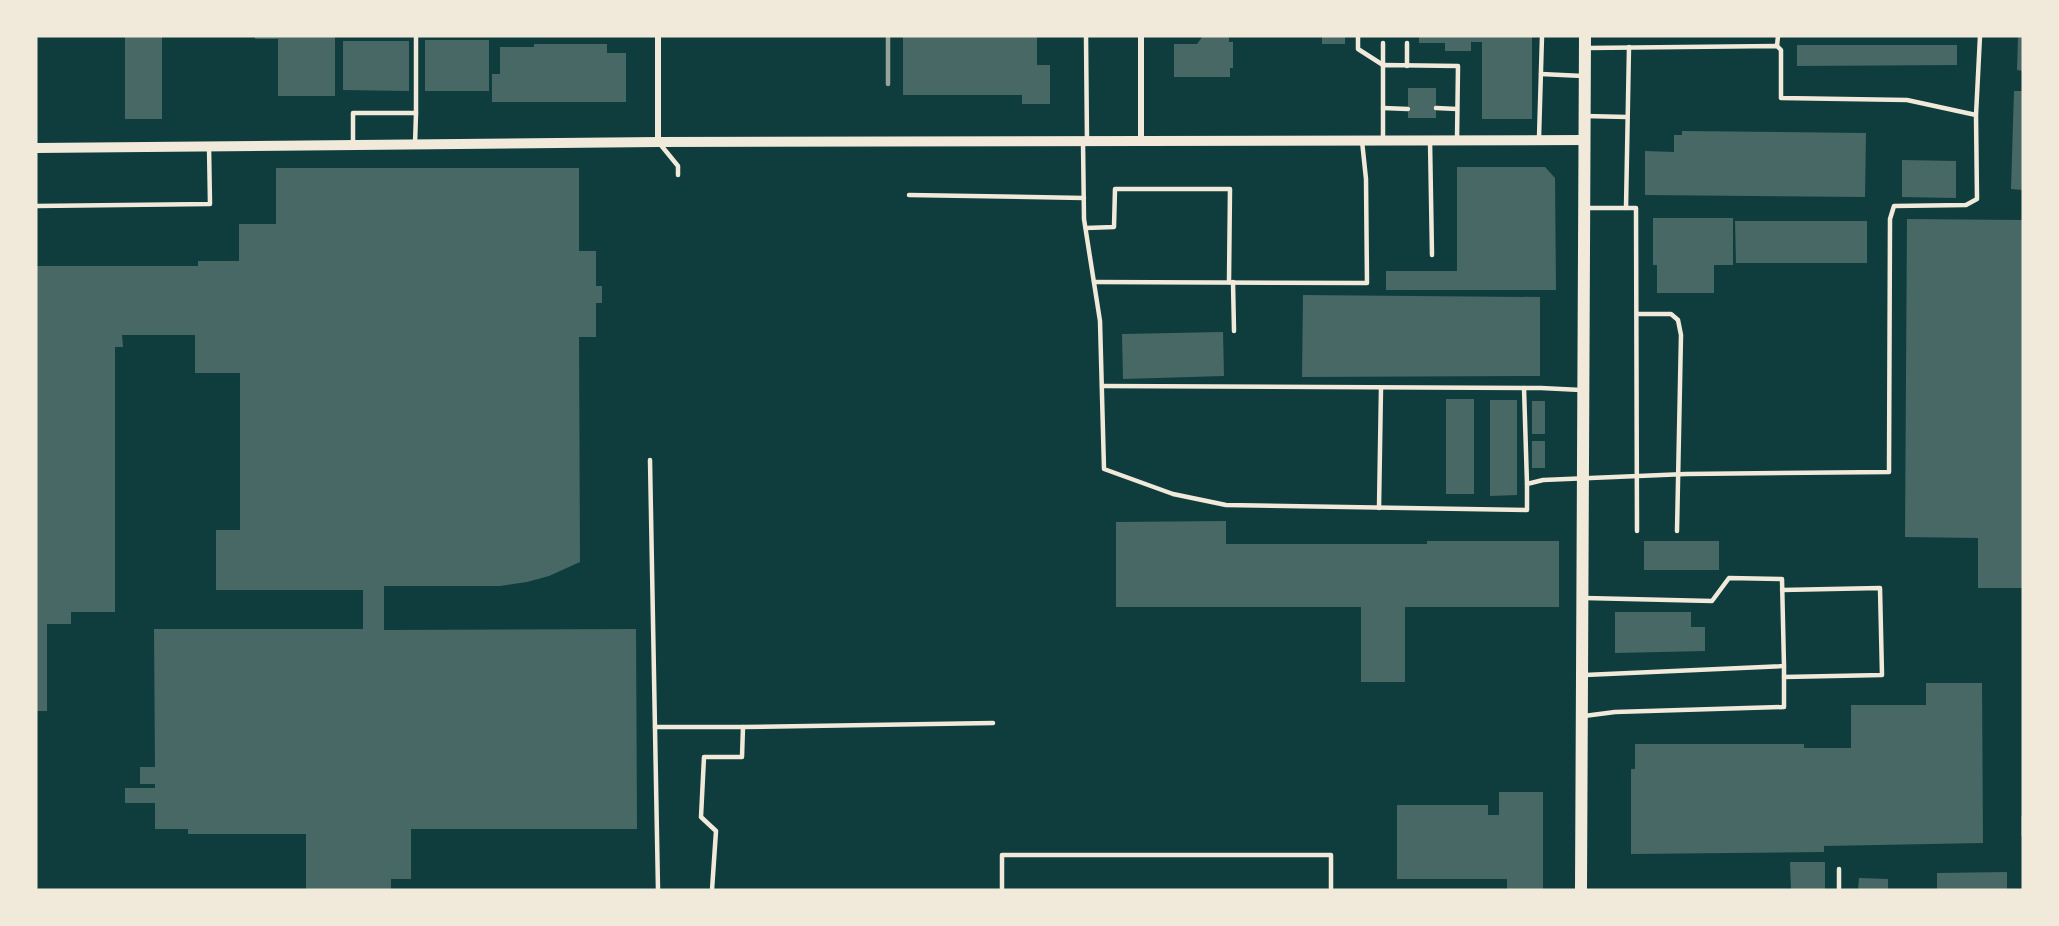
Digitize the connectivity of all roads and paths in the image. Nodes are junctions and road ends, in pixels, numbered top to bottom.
1 (416, 36) edge
2 (658, 36) edge
3 (1086, 36) edge
4 (1141, 36) edge
5 (1358, 36) edge
6 (1542, 36) edge
7 (1778, 36) edge
8 (1980, 36) edge
9 (1585, 42) edge
10 (1383, 43) dead end
11 (1407, 43) dead end
12 (1777, 46) junction
13 (1629, 48) junction
14 (1383, 65) junction
15 (1407, 66) junction
16 (1541, 74) junction
17 (1585, 76) junction
18 (1383, 108) junction
19 (1436, 108) dead end
20 (1408, 109) dead end
21 (1457, 109) junction
22 (416, 113) junction
23 (1976, 115) junction
24 (1584, 116) junction
25 (1627, 117) junction
26 (1430, 140) junction
27 (1457, 140) junction
28 (1539, 140) junction
29 (1584, 140) junction
30 (1362, 141) junction
31 (1383, 141) junction
32 (658, 142) junction
33 (1085, 142) junction
34 (1141, 142) junction
35 (353, 145) junction
36 (415, 145) junction
37 (209, 146) junction
38 (36, 148) edge
39 (678, 175) dead end
40 (909, 195) dead end
41 (1084, 198) junction
42 (36, 206) edge
43 (1584, 208) junction
44 (1626, 208) junction
45 (1086, 228) junction
46 (1432, 255) dead end
47 (1094, 282) junction
48 (1231, 282) junction
49 (1637, 314) junction
50 (1234, 331) dead end
51 (1102, 386) junction
52 (1381, 388) junction
53 (1524, 388) junction
54 (1583, 390) junction
55 (650, 460) dead end
56 (1677, 475) junction
57 (1638, 476) junction
58 (1583, 478) junction
59 (1527, 484) junction
60 (1379, 508) junction
61 (1637, 531) dead end
62 (1677, 531) dead end
63 (1782, 590) junction
64 (1582, 598) junction
65 (1784, 666) junction
66 (1582, 675) junction
67 (1784, 677) junction
68 (1582, 716) junction
69 (993, 723) dead end
70 (655, 727) junction
71 (743, 728) junction
72 (1839, 869) dead end
73 (658, 890) edge
74 (712, 890) edge
75 (1002, 890) edge
76 (1331, 890) edge
77 (1581, 890) edge
78 (1839, 890) edge

1 - 22 lane
2 - 32 street
3 - 33 lane
4 - 34 street
5 - 14 lane
6 - 16 lane
7 - 12 lane
8 - 23 lane
9 - 13 lane
9 - 17 main road
10 - 14 lane
11 - 15 lane
12 - 13 lane
12 - 23 lane
13 - 25 lane
14 - 15 lane
14 - 18 lane
15 - 21 lane
16 - 17 lane
16 - 28 lane
17 - 24 main road
18 - 20 lane
18 - 31 lane
19 - 21 lane
21 - 27 lane
22 - 35 lane
22 - 36 lane
23 - 56 lane
24 - 25 lane
24 - 29 main road
25 - 44 lane
26 - 27 street
26 - 31 street
26 - 46 lane
27 - 28 street
28 - 29 street
29 - 43 main road
30 - 31 street
30 - 34 street
30 - 48 lane
32 - 33 street
32 - 36 street
32 - 39 lane
33 - 34 street
33 - 41 lane
35 - 36 street
35 - 37 street
37 - 38 street
37 - 42 lane
40 - 41 lane
41 - 45 lane
43 - 44 lane
43 - 54 main road
44 - 49 lane
45 - 47 lane
45 - 48 lane
47 - 48 lane
47 - 51 lane
48 - 50 lane
49 - 56 lane
49 - 57 lane
51 - 52 lane
51 - 60 lane
52 - 53 lane
52 - 60 lane
53 - 54 lane
53 - 59 lane
54 - 58 main road
55 - 70 lane
56 - 57 lane
56 - 62 lane
57 - 58 lane
57 - 61 lane
58 - 59 lane
58 - 64 main road
59 - 60 lane
63 - 64 lane
63 - 65 lane
63 - 67 lane
64 - 66 main road
65 - 66 lane
65 - 67 lane
66 - 68 main road
67 - 68 lane
68 - 77 main road
69 - 71 lane
70 - 71 lane
70 - 73 lane
71 - 74 lane
72 - 78 lane
75 - 76 lane

